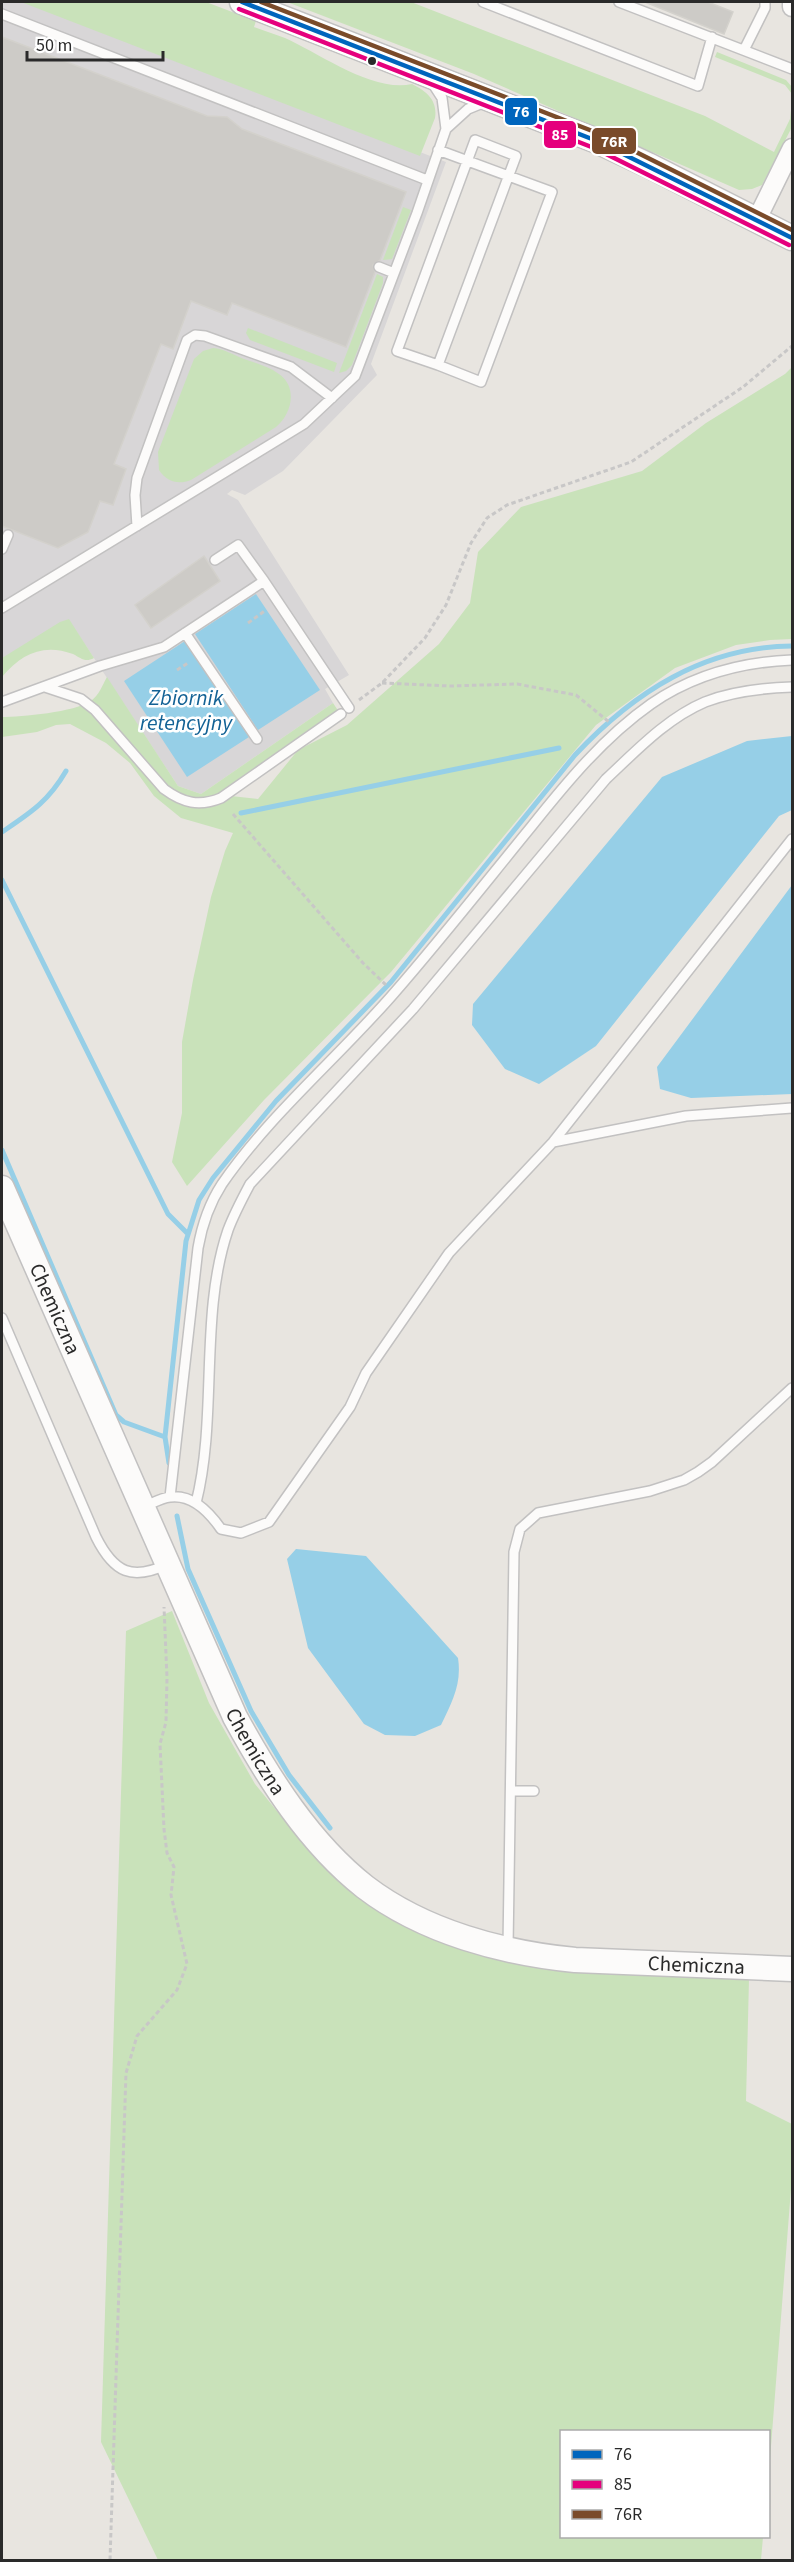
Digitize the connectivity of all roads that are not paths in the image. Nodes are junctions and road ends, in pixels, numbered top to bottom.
1 (242, 2) edge
2 (483, 2) edge
3 (619, 2) edge
4 (765, 2) edge
5 (792, 2) edge
6 (792, 8) edge
7 (2, 14) edge
8 (712, 37) junction
9 (744, 50) junction
10 (792, 69) edge
11 (420, 71) junction
12 (495, 100) junction
13 (446, 129) junction
14 (792, 148) edge
15 (438, 150) junction
16 (468, 161) junction
17 (509, 176) junction
18 (427, 180) junction
19 (757, 219) junction
20 (792, 238) edge
21 (380, 267) dead end
22 (394, 273) junction
23 (438, 365) junction
24 (332, 398) junction
25 (137, 526) junction
26 (8, 535) dead end
27 (2, 549) edge
28 (215, 560) dead end
29 (264, 581) junction
30 (2, 608) edge
31 (185, 633) junction
32 (792, 660) edge
33 (45, 687) junction
34 (792, 687) edge
35 (2, 702) edge
36 (257, 739) dead end
37 (792, 839) edge
38 (792, 1108) edge
39 (553, 1142) junction
40 (2, 1188) edge
41 (2, 1318) edge
42 (792, 1388) edge
43 (170, 1497) junction
44 (196, 1503) junction
45 (142, 1507) junction
46 (170, 1569) junction
47 (511, 1791) junction
48 (534, 1791) dead end
49 (508, 1949) junction
50 (792, 1969) edge

1 - 11 street
2 - 8 lane
3 - 8 lane
4 - 9 lane
5 - 6 street
7 - 18 lane
8 - 9 lane
9 - 10 lane
11 - 12 street
11 - 13 lane
12 - 13 lane
12 - 19 street
13 - 15 lane
14 - 19 street
15 - 16 lane
15 - 18 lane
16 - 17 lane
16 - 17 lane
16 - 23 lane
17 - 23 lane
17 - 23 lane
18 - 22 lane
19 - 20 street
21 - 22 lane
22 - 24 lane
24 - 25 lane
24 - 25 lane
25 - 30 lane
26 - 27 lane
28 - 29 lane
29 - 31 lane
29 - 33 lane
31 - 33 lane
31 - 36 lane
32 - 43 lane
33 - 35 lane
34 - 44 lane
37 - 39 lane
38 - 39 lane
39 - 44 lane
40 - 45 street, Chemiczna
41 - 46 lane
42 - 47 lane
43 - 44 lane
43 - 45 lane
45 - 46 street, Chemiczna
46 - 49 street, Chemiczna
47 - 48 lane
47 - 49 lane
49 - 50 street, Chemiczna

